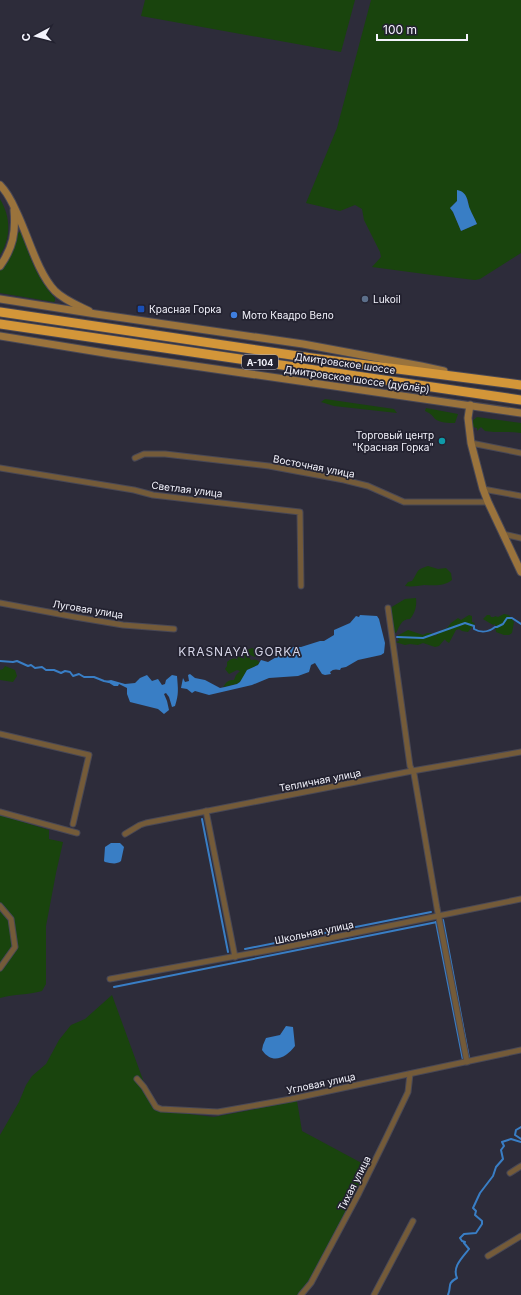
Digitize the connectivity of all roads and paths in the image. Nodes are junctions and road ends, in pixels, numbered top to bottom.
1 (0, 185) edge
2 (13, 204) junction
3 (0, 266) edge
4 (0, 299) edge
5 (0, 312) edge
6 (96, 314) junction
7 (0, 324) edge
8 (0, 336) edge
9 (476, 379) junction
10 (521, 385) edge
11 (521, 400) edge
12 (470, 405) junction
13 (521, 412) edge
14 (471, 443) junction
15 (521, 453) edge
16 (135, 458) dead end
17 (0, 468) edge
18 (483, 489) junction
19 (521, 496) edge
20 (488, 502) junction
21 (503, 534) junction
22 (521, 538) edge
23 (521, 572) edge
24 (301, 586) dead end
25 (0, 603) edge
26 (388, 608) dead end
27 (174, 629) dead end
28 (0, 734) edge
29 (521, 752) edge
30 (412, 771) junction
31 (206, 811) junction
32 (0, 812) edge
33 (74, 824) dead end
34 (77, 833) dead end
35 (125, 834) dead end
36 (521, 899) edge
37 (0, 906) edge
38 (439, 916) junction
39 (235, 957) junction
40 (0, 968) edge
41 (110, 978) dead end
42 (521, 1050) edge
43 (467, 1062) junction
44 (410, 1074) junction
45 (137, 1079) dead end
46 (521, 1166) edge
47 (510, 1173) dead end
48 (412, 1221) dead end
49 (521, 1236) edge
50 (488, 1256) dead end
51 (301, 1295) edge
52 (374, 1295) edge

1 - 2 main road
2 - 3 main road
2 - 6 main road
4 - 6 main road, Дмитровское шоссе (дублёр)
5 - 9 highway, Дмитровское шоссе / А-104
6 - 9 main road, Дмитровское шоссе (дублёр)
7 - 11 highway, Дмитровское шоссе / А-104
8 - 12 main road, Дмитровское шоссе (дублёр)
9 - 10 highway, Дмитровское шоссе / А-104
12 - 13 main road, Дмитровское шоссе (дублёр)
12 - 14 main road
14 - 15 street
14 - 18 main road
16 - 20 street, Восточная улица
17 - 24 street, Светлая улица
18 - 19 street
18 - 20 main road
20 - 21 main road
21 - 22 street
21 - 23 main road
25 - 27 street, Луговая улица
26 - 30 street
28 - 33 street
29 - 30 street, Тепличная улица
30 - 31 street, Тепличная улица
30 - 38 street
31 - 35 street, Тепличная улица
31 - 39 street
32 - 34 street
36 - 38 street, Школьная улица
37 - 40 street
38 - 39 street, Школьная улица
38 - 43 street
39 - 41 street, Школьная улица
42 - 43 street, Угловая улица
43 - 44 street, Угловая улица
44 - 45 street, Угловая улица
44 - 51 street, Тихая улица
46 - 47 street
48 - 52 street
49 - 50 street

